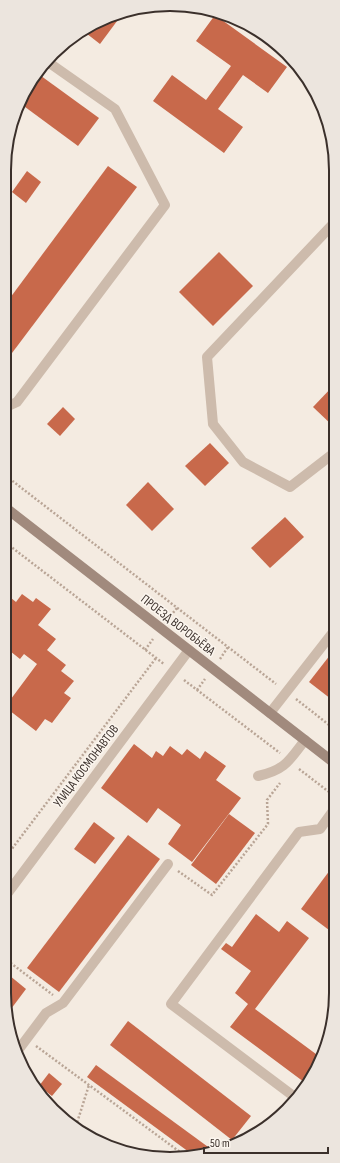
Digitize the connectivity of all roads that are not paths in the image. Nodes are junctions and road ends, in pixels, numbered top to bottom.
1 (51, 64) edge
2 (329, 228) edge
3 (11, 404) edge
4 (329, 457) edge
5 (11, 512) edge
6 (329, 637) edge
7 (189, 650) junction
8 (270, 713) junction
9 (305, 740) junction
10 (329, 759) edge
11 (258, 776) dead end
12 (329, 816) edge
13 (168, 864) road end
14 (11, 889) edge
15 (20, 1047) edge
16 (292, 1095) edge

1 - 3 street
2 - 4 street
5 - 7 main road, ПРОЕЗД ВОРОБЬЁВА
6 - 8 street
7 - 8 main road, ПРОЕЗД ВОРОБЬЁВА
7 - 14 street, УЛИЦА КОСМОНАВТОВ
8 - 9 main road, ПРОЕЗД ВОРОБЬЁВА
9 - 10 main road, ПРОЕЗД ВОРОБЬЁВА
9 - 11 street
12 - 16 street
13 - 15 street

